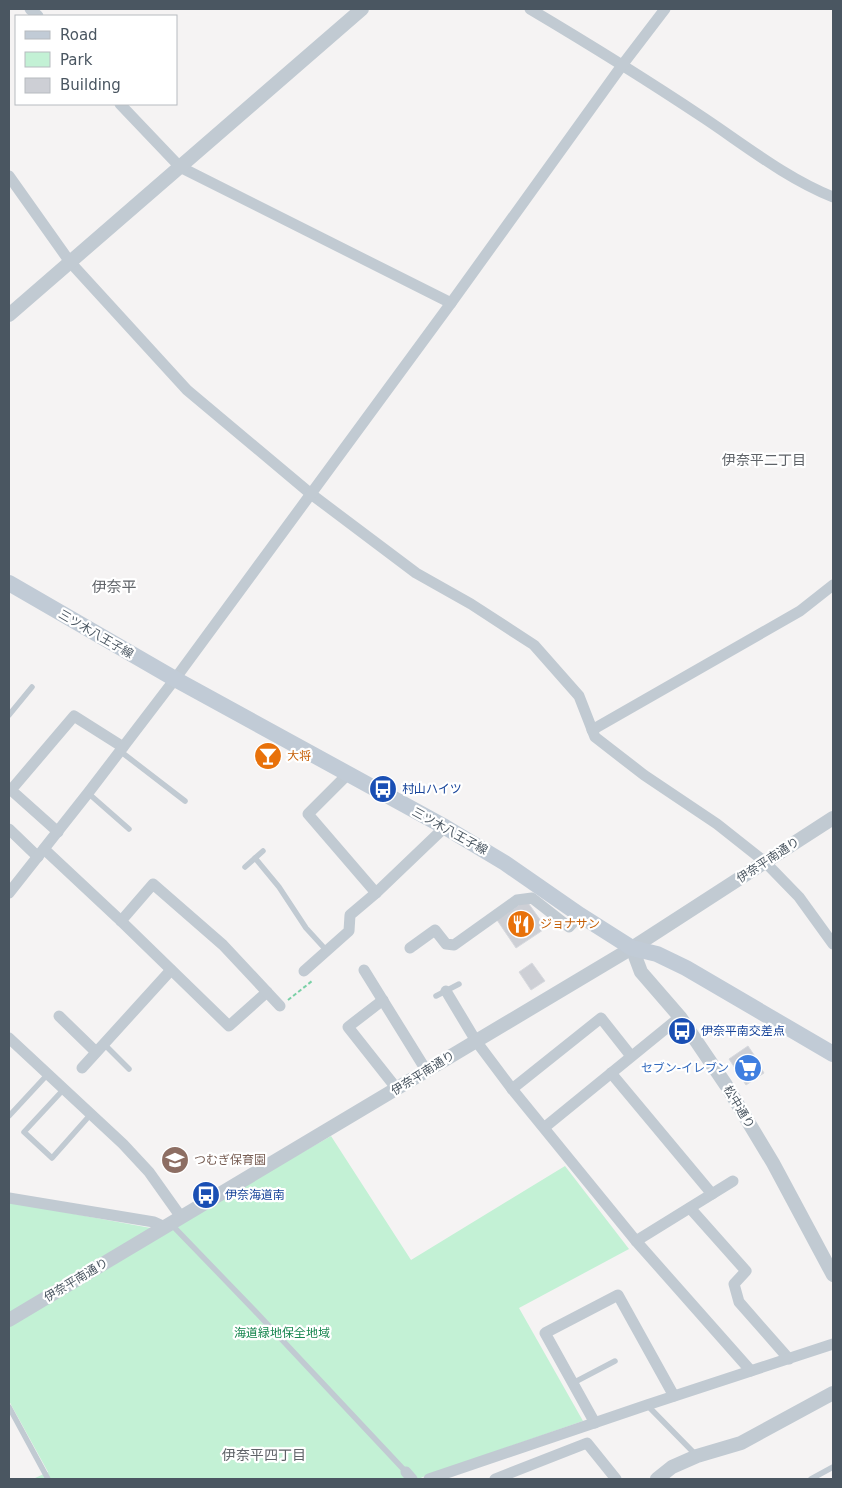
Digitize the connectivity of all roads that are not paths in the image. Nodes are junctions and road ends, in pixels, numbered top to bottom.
1 (362, 9) edge
2 (530, 9) edge
3 (665, 9) edge
4 (623, 64) junction
5 (121, 105) edge
6 (180, 167) junction
7 (9, 176) edge
8 (833, 197) edge
9 (70, 262) junction
10 (451, 303) junction
11 (9, 315) edge
12 (311, 494) junction
13 (9, 583) edge
14 (833, 585) edge
15 (175, 679) junction
16 (32, 687) dead end
17 (9, 714) edge
18 (592, 730) junction
19 (121, 749) junction
20 (348, 774) junction
21 (88, 794) junction
22 (185, 801) dead end
23 (833, 818) edge
24 (445, 827) junction
25 (9, 829) edge
26 (130, 829) dead end
27 (58, 832) junction
28 (263, 851) dead end
29 (41, 853) junction
30 (255, 858) junction
31 (765, 862) junction
32 (245, 867) dead end
33 (9, 893) edge
34 (376, 893) junction
35 (580, 915) junction
36 (121, 921) junction
37 (833, 944) edge
38 (410, 948) dead end
39 (632, 948) junction
40 (327, 951) junction
41 (171, 970) junction
42 (364, 970) dead end
43 (304, 971) road end
44 (459, 984) dead end
45 (267, 992) junction
46 (441, 994) joint
47 (383, 1000) junction
48 (280, 1006) road end
49 (59, 1016) dead end
50 (680, 1017) junction
51 (9, 1038) edge
52 (476, 1041) junction
53 (100, 1048) junction
54 (833, 1054) edge
55 (631, 1056) junction
56 (82, 1068) dead end
57 (129, 1069) dead end
58 (426, 1070) junction
59 (611, 1073) junction
60 (47, 1075) junction
61 (397, 1089) junction
62 (512, 1089) junction
63 (63, 1090) junction
64 (91, 1114) junction
65 (9, 1116) edge
66 (545, 1127) junction
67 (733, 1181) dead end
68 (712, 1194) junction
69 (9, 1198) edge
70 (690, 1208) junction
71 (172, 1222) junction
72 (636, 1241) junction
73 (833, 1275) edge
74 (9, 1320) edge
75 (833, 1344) edge
76 (789, 1359) junction
77 (615, 1361) dead end
78 (751, 1371) junction
79 (573, 1383) junction
80 (833, 1393) edge
81 (674, 1396) junction
82 (647, 1405) junction
83 (9, 1407) edge
84 (595, 1423) junction
85 (577, 1429) junction
86 (587, 1443) junction
87 (698, 1456) junction
88 (833, 1467) edge
89 (409, 1476) edge
90 (48, 1479) edge
91 (429, 1479) edge
92 (495, 1479) edge
93 (616, 1479) edge
94 (657, 1479) edge
95 (811, 1479) edge

1 - 6 street
2 - 4 street
3 - 4 street
4 - 8 street
4 - 10 street
5 - 6 street
6 - 9 street
6 - 10 street
7 - 9 street
9 - 11 street
9 - 12 street
10 - 12 street
12 - 15 street
12 - 18 street
13 - 15 main road, 三ツ木八王子線
14 - 18 street
15 - 19 street
15 - 20 main road, 三ツ木八王子線
16 - 17 lane
18 - 31 street
19 - 21 street
19 - 22 lane
19 - 27 street
20 - 24 main road, 三ツ木八王子線
20 - 34 street
21 - 26 lane
21 - 27 street
23 - 31 street, 伊奈平南通り
24 - 34 street
24 - 35 main road, 三ツ木八王子線
25 - 29 street
27 - 29 street
28 - 30 lane
29 - 33 street
29 - 36 street
30 - 32 lane
30 - 40 lane
31 - 37 street
31 - 39 street, 伊奈平南通り
34 - 40 street
35 - 38 street
35 - 39 main road, 三ツ木八王子線
36 - 41 street
36 - 45 street
39 - 50 street, 松中通り
39 - 52 street, 伊奈平南通り
39 - 54 main road, 三ツ木八王子線
40 - 43 street
41 - 45 street
41 - 53 street
42 - 47 street
44 - 46 lane
45 - 48 street
46 - 52 street
47 - 58 street
47 - 61 street
49 - 53 street
50 - 55 street
50 - 73 street, 松中通り
51 - 60 street
52 - 58 street, 伊奈平南通り
52 - 62 street
53 - 56 street
53 - 57 lane
55 - 59 street
55 - 62 street
58 - 61 street, 伊奈平南通り
59 - 66 street
59 - 68 street
60 - 63 street
60 - 65 lane
61 - 71 street, 伊奈平南通り
62 - 66 street
63 - 64 street
63 - 64 lane
64 - 71 street
66 - 72 street
67 - 68 street
68 - 70 street
69 - 71 street
70 - 72 street
70 - 76 street
71 - 74 street, 伊奈平南通り
71 - 89 lane
72 - 78 street
75 - 76 street
76 - 78 street
77 - 79 lane
78 - 81 street
79 - 81 street
79 - 84 street
80 - 87 street
81 - 82 street
82 - 84 street
82 - 87 lane
83 - 90 lane
84 - 85 street
85 - 86 street
85 - 91 street
86 - 92 street
86 - 93 street
87 - 94 street
88 - 95 lane

